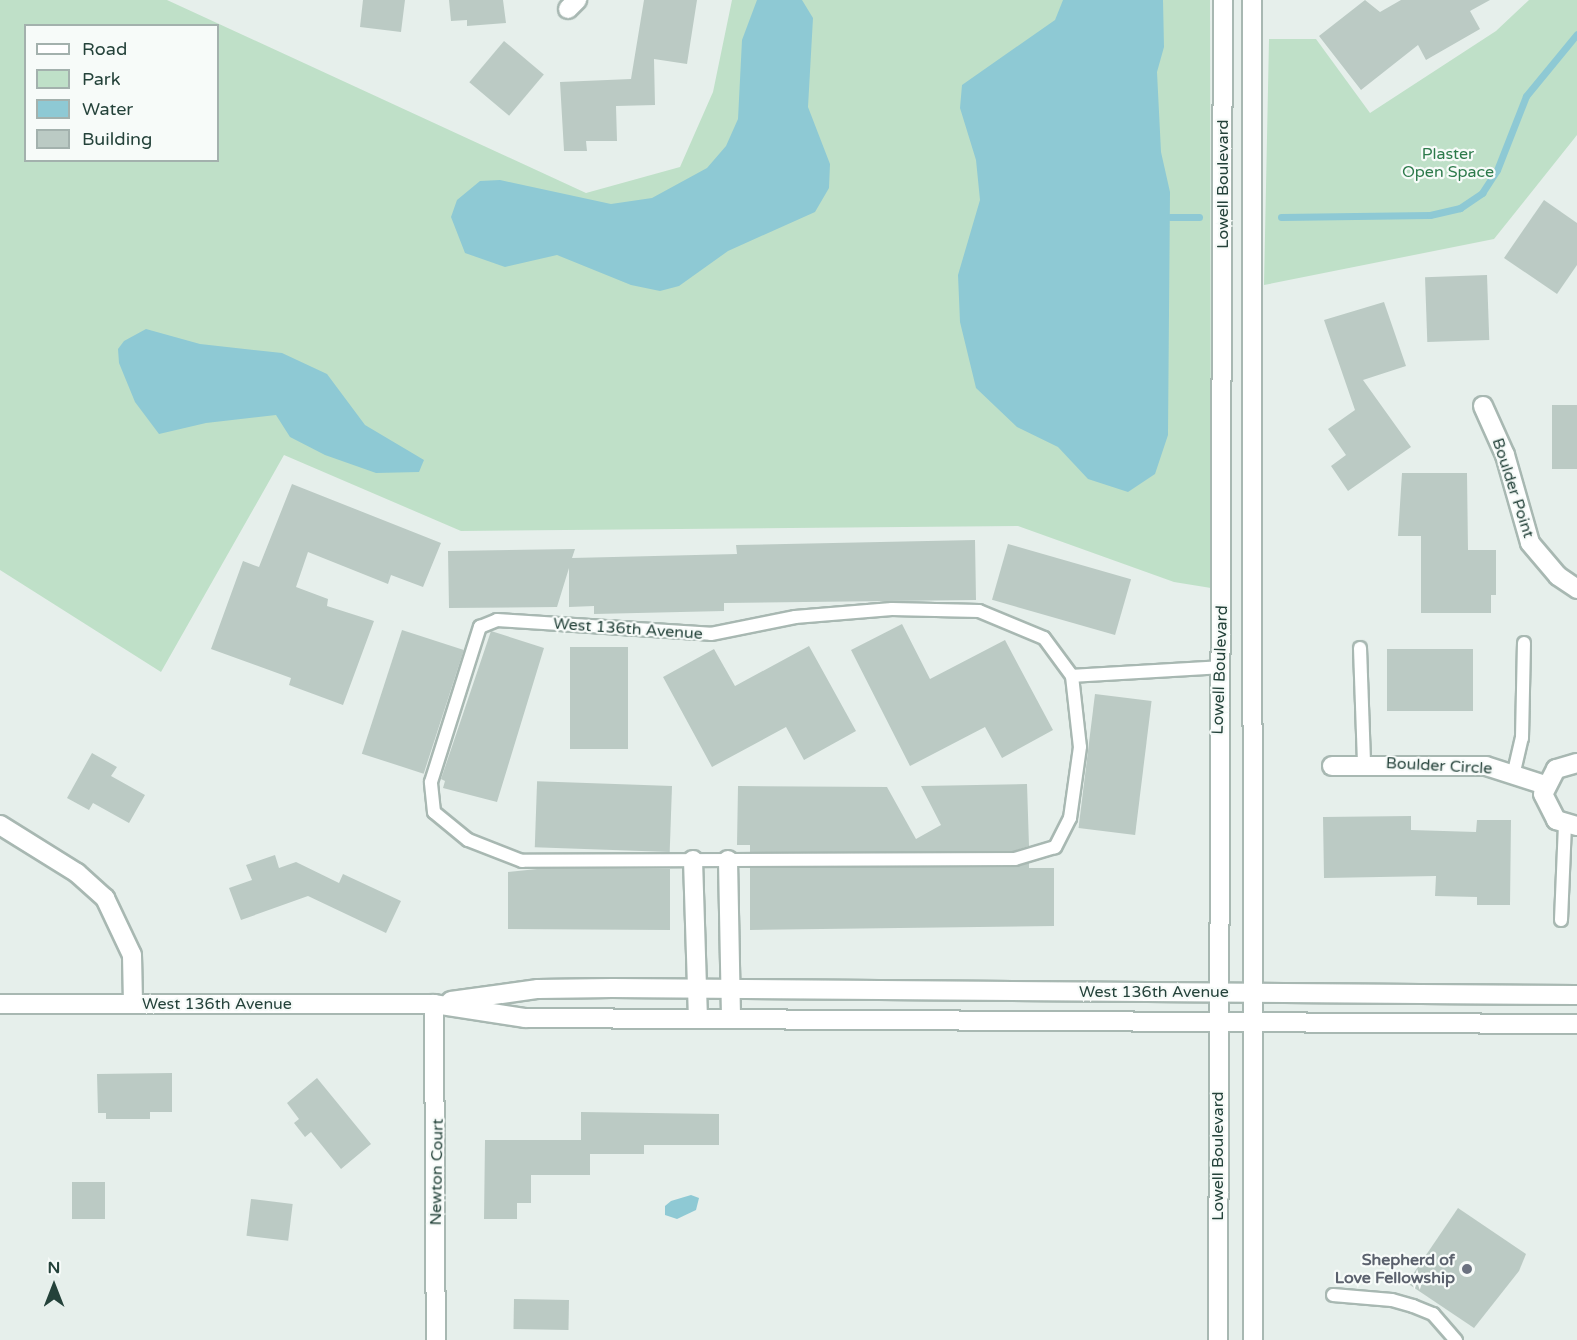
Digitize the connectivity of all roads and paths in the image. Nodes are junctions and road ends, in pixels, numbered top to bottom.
1 (1223, 0) edge
2 (1252, 0) edge
3 (1483, 406) dead end
4 (1577, 589) edge
5 (1524, 643) dead end
6 (1360, 648) dead end
7 (1222, 667) junction
8 (1072, 676) junction
9 (1577, 763) edge
10 (1365, 764) junction
11 (1332, 766) dead end
12 (1513, 776) junction
13 (1545, 785) junction
14 (0, 825) edge
15 (1571, 825) edge
16 (693, 860) junction
17 (728, 860) junction
18 (1561, 920) dead end
19 (698, 991) junction
20 (730, 991) junction
21 (1219, 992) junction
22 (1253, 992) junction
23 (1577, 995) edge
24 (0, 1004) edge
25 (133, 1004) junction
26 (434, 1004) junction
27 (698, 1019) junction
28 (731, 1019) junction
29 (1253, 1023) junction
30 (1218, 1024) junction
31 (1577, 1024) edge
32 (1333, 1294) dead end
33 (436, 1340) edge
34 (1218, 1340) edge
35 (1252, 1340) edge
36 (1456, 1340) edge

1 - 7 main road, Lowell Boulevard
2 - 22 main road, Lowell Boulevard
3 - 4 main road, Boulder Point
5 - 12 lane, Boulder Circle
6 - 10 lane, Boulder Circle
7 - 8 lane
7 - 21 main road, Lowell Boulevard
8 - 16 lane, West 136th Avenue
8 - 17 lane, West 136th Avenue
9 - 13 main road
10 - 11 main road, Boulder Circle
10 - 12 main road, Boulder Circle
12 - 13 main road, Boulder Circle
13 - 15 main road
14 - 25 main road
15 - 18 lane
16 - 17 lane, West 136th Avenue
16 - 19 main road
17 - 20 main road
19 - 20 main road, West 136th Avenue
19 - 26 main road, West 136th Avenue
19 - 27 main road
20 - 21 main road, West 136th Avenue
20 - 28 main road
21 - 22 main road, West 136th Avenue
21 - 30 main road, Lowell Boulevard
22 - 23 main road, West 136th Avenue
22 - 29 main road, Lowell Boulevard
24 - 25 main road, West 136th Avenue
25 - 26 main road, West 136th Avenue
26 - 27 main road, West 136th Avenue
26 - 33 main road, Newton Court
27 - 28 main road, West 136th Avenue
28 - 30 main road, West 136th Avenue
29 - 30 main road, West 136th Avenue
29 - 31 main road, West 136th Avenue
29 - 35 main road, Lowell Boulevard
30 - 34 main road, Lowell Boulevard
32 - 36 lane

